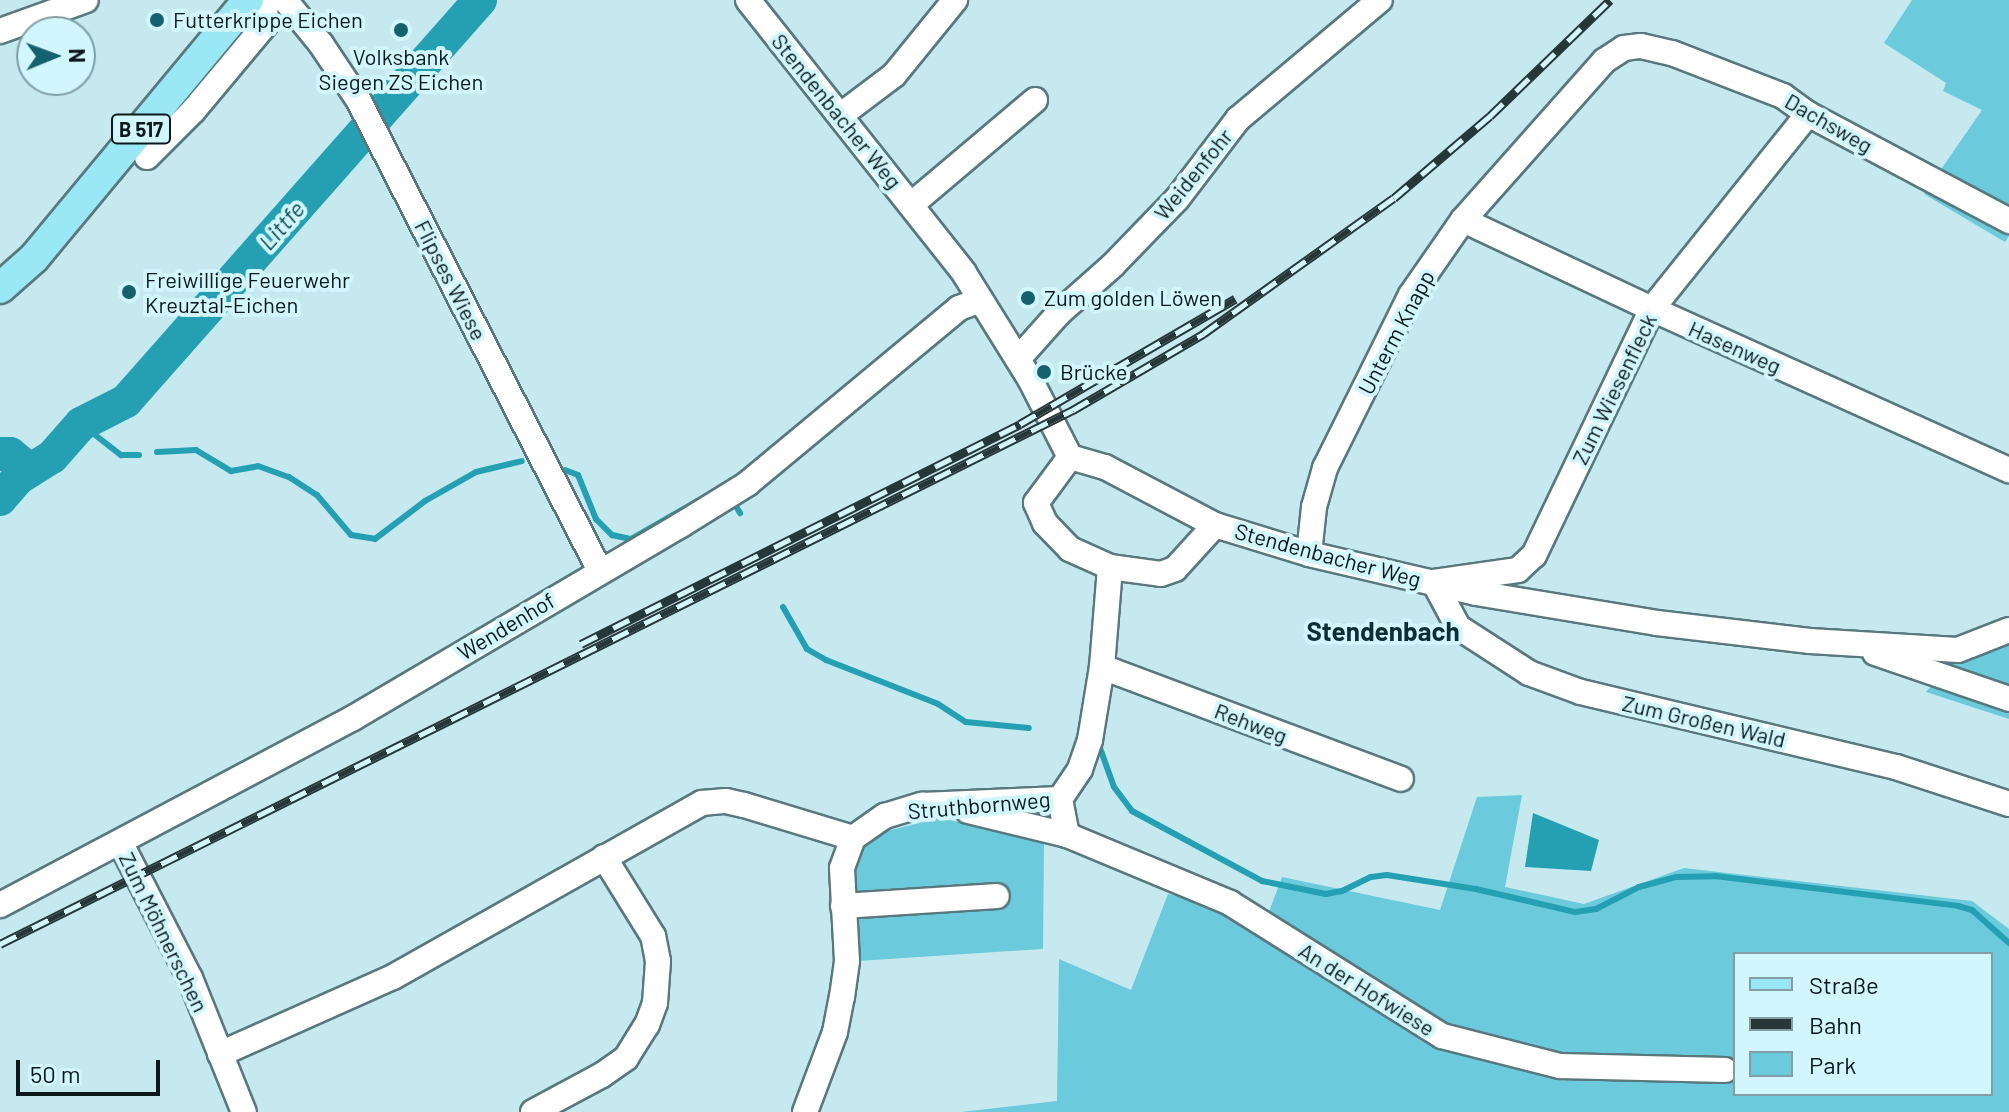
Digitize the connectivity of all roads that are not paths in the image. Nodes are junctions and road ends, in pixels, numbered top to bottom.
1 (86, 0) edge
2 (248, 0) edge
3 (266, 0) edge
4 (285, 0) edge
5 (748, 0) edge
6 (955, 0) edge
7 (1380, 0) edge
8 (0, 31) edge
9 (1641, 46) joint
10 (1035, 100) dead end
11 (1808, 114) junction
12 (841, 115) junction
13 (147, 157) dead end
14 (912, 204) junction
15 (1463, 220) junction
16 (2009, 221) edge
17 (0, 288) edge
18 (981, 300) junction
19 (1652, 309) junction
20 (1018, 359) junction
21 (1070, 457) junction
22 (2009, 470) edge
23 (1215, 525) junction
24 (1309, 554) junction
25 (1110, 567) junction
26 (600, 571) junction
27 (1434, 582) junction
28 (2009, 630) edge
29 (1844, 642) junction
30 (1102, 667) junction
31 (2009, 699) edge
32 (1401, 779) dead end
33 (1060, 799) junction
34 (942, 804) junction
35 (2009, 804) edge
36 (1067, 835) junction
37 (853, 838) junction
38 (120, 842) junction
39 (604, 857) junction
40 (997, 896) dead end
41 (0, 905) edge
42 (843, 906) junction
43 (220, 1054) junction
44 (1725, 1070) dead end
45 (244, 1112) edge
46 (533, 1112) edge
47 (805, 1112) edge

1 - 8 street
2 - 17 main road, B 517
3 - 13 street
4 - 26 street, Flipses Wiese
5 - 12 street, Stendenbacher Weg
6 - 12 street
7 - 20 street, Weidenfohr
9 - 11 street, Dachsweg
9 - 15 street, Unterm Knapp
10 - 14 street
11 - 16 street, Dachsweg
11 - 19 street, Zum Wiesenfleck
12 - 14 street, Stendenbacher Weg
14 - 18 street, Stendenbacher Weg
15 - 19 street, Hasenweg
15 - 24 street, Unterm Knapp
18 - 20 street, Stendenbacher Weg
18 - 26 street, Wendenhof
19 - 22 street, Hasenweg
19 - 27 street, Zum Wiesenfleck
20 - 21 street, Stendenbacher Weg
21 - 23 street, Stendenbacher Weg
21 - 25 street
23 - 24 street, Stendenbacher Weg
23 - 25 street
24 - 27 street, Stendenbacher Weg
25 - 30 street, Struthbornweg
26 - 38 street, Wendenhof
27 - 29 street, Stendenbacher Weg
27 - 35 street, Zum Großen Wald
28 - 29 street, Stendenbacher Weg
29 - 31 street
30 - 32 street, Rehweg
30 - 33 street, Struthbornweg
33 - 34 street, Struthbornweg
33 - 36 street
34 - 36 street, An der Hofwiese
34 - 37 street, Struthbornweg
36 - 44 street, An der Hofwiese
37 - 39 street
37 - 42 street
38 - 41 street, Wendenhof
38 - 43 street, Zum Möhnerschen
39 - 43 street
39 - 46 street
40 - 42 street
42 - 47 street
43 - 45 street, Zum Möhnerschen

